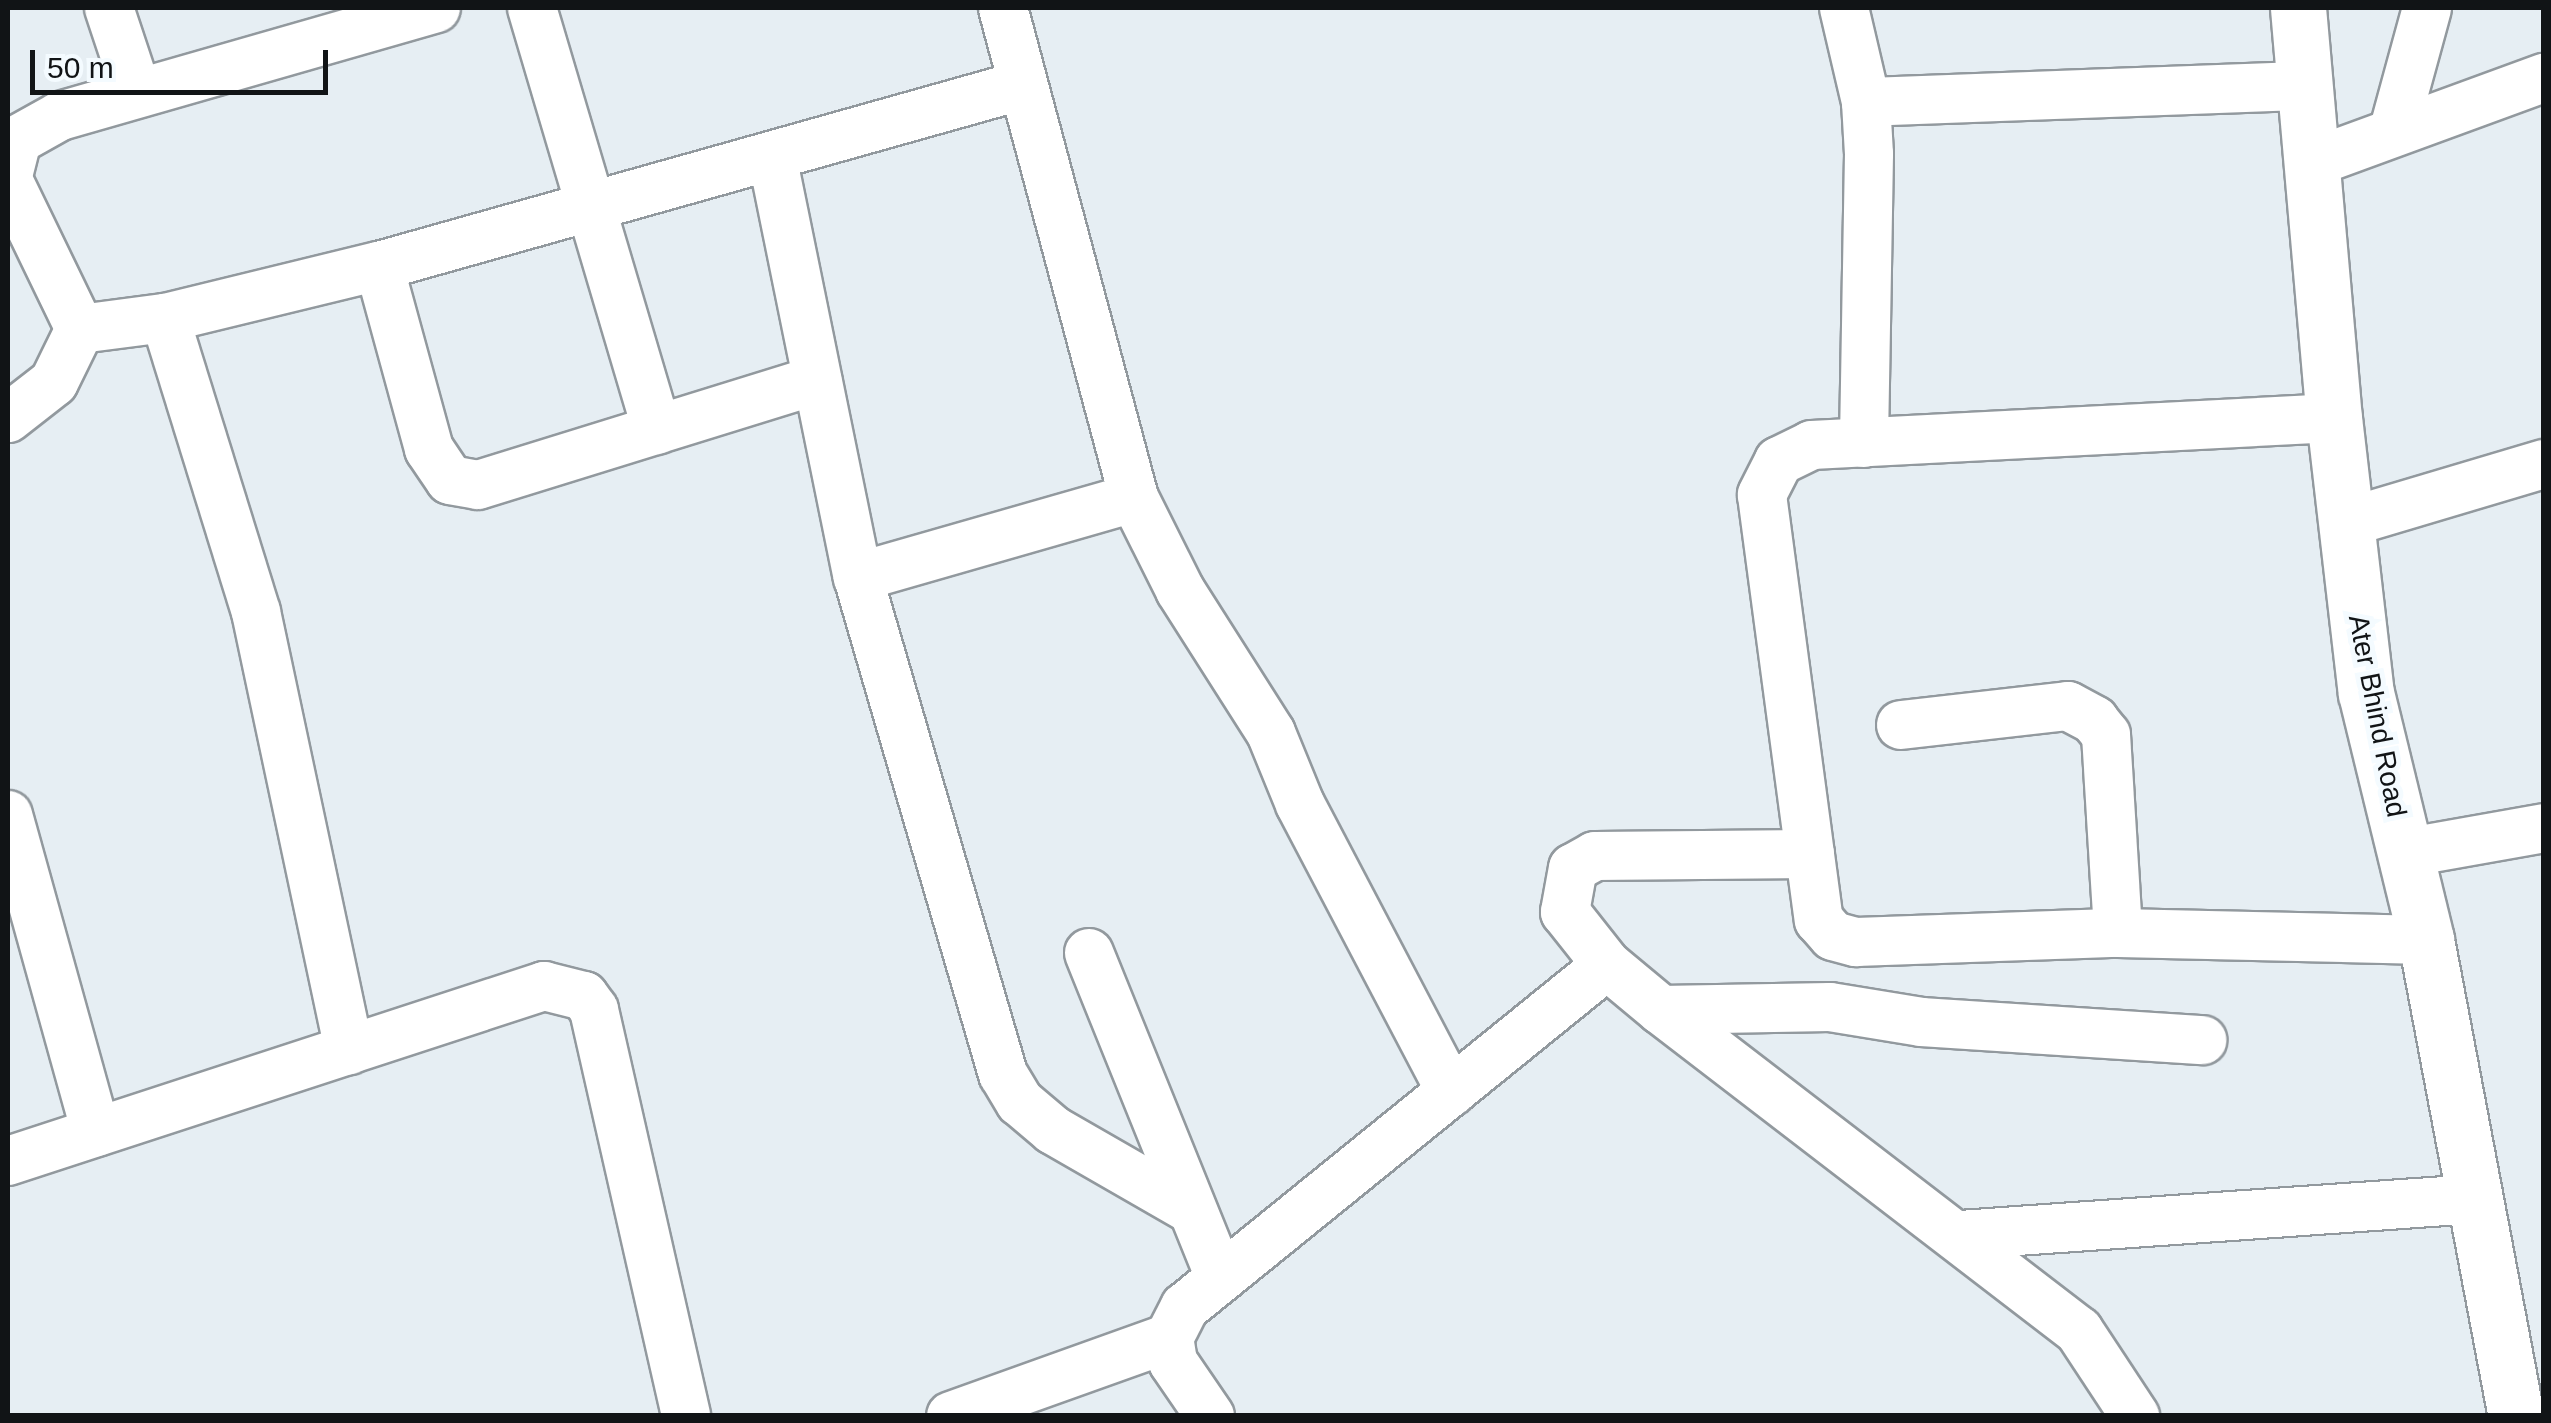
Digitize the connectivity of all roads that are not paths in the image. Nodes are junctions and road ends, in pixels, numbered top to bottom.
1 (109, 8) edge
2 (436, 8) edge
3 (532, 8) edge
4 (1003, 8) edge
5 (1844, 8) edge
6 (2298, 8) edge
7 (2428, 8) edge
8 (2544, 78) edge
9 (1024, 86) junction
10 (2304, 86) junction
11 (137, 92) junction
12 (1866, 102) junction
13 (2394, 130) junction
14 (772, 156) junction
15 (2314, 162) junction
16 (8, 178) edge
17 (590, 207) junction
18 (25, 260) edge
19 (379, 266) junction
20 (166, 318) junction
21 (80, 328) junction
22 (818, 380) junction
23 (8, 418) edge
24 (2334, 418) junction
25 (656, 430) junction
26 (1864, 442) junction
27 (2544, 464) edge
28 (1134, 498) junction
29 (2346, 523) junction
30 (858, 577) junction
31 (1901, 725) dead end
32 (8, 815) edge
33 (2544, 828) edge
34 (1810, 854) junction
35 (2404, 854) junction
36 (2118, 933) junction
37 (2426, 940) junction
38 (1089, 953) dead end
39 (1607, 965) junction
40 (1661, 1010) junction
41 (2202, 1040) dead end
42 (349, 1050) junction
43 (1451, 1092) junction
44 (96, 1132) junction
45 (8, 1162) edge
46 (2474, 1199) junction
47 (1192, 1210) junction
48 (1960, 1235) junction
49 (1220, 1278) junction
50 (1169, 1338) junction
51 (686, 1416) edge
52 (952, 1416) edge
53 (1210, 1416) edge
54 (2135, 1416) edge
55 (2516, 1416) edge

1 - 11 street
2 - 11 street
3 - 17 street
4 - 9 street
5 - 12 street
6 - 10 highway, Ater Bhind Road
7 - 13 street
8 - 13 street
9 - 14 street
9 - 28 street
10 - 12 street
10 - 15 highway, Ater Bhind Road
11 - 16 street
12 - 26 street
13 - 15 street
14 - 17 street
14 - 22 street
15 - 24 highway, Ater Bhind Road
16 - 18 street
17 - 19 street
17 - 25 street
18 - 21 street
19 - 20 street
19 - 25 street
20 - 21 street
20 - 42 street
21 - 23 street
22 - 25 street
22 - 30 street
24 - 26 street
24 - 29 highway, Ater Bhind Road
26 - 34 street
27 - 29 street
28 - 30 street
28 - 43 street
29 - 35 highway, Ater Bhind Road
30 - 47 street
31 - 36 street
32 - 44 street
33 - 35 street
34 - 36 street
34 - 39 street
35 - 37 highway, Ater Bhind Road
36 - 37 street
37 - 46 highway, Ater Bhind Road
38 - 47 street
39 - 40 street
39 - 43 street
40 - 41 street
40 - 48 street
42 - 44 street
42 - 51 street
43 - 49 street
44 - 45 street
46 - 48 street
46 - 55 highway, Ater Bhind Road
47 - 49 street
48 - 54 street
49 - 50 street
50 - 52 street
50 - 53 street

